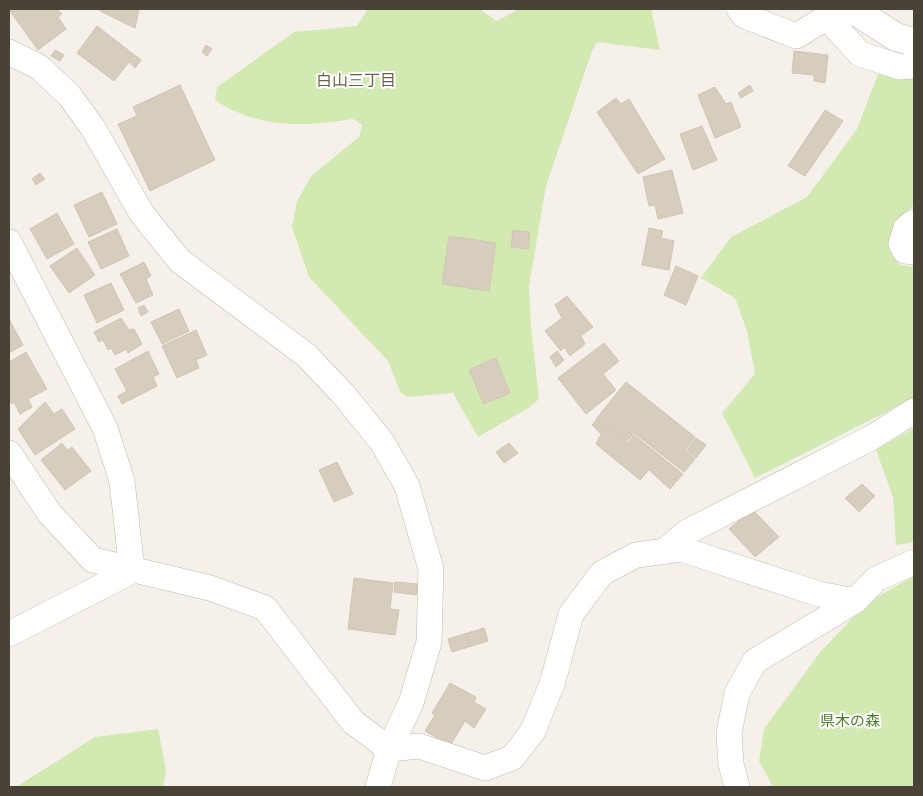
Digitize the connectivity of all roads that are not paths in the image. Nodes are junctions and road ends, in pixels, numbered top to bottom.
1 (739, 9) edge
2 (852, 9) edge
3 (827, 11) edge
4 (914, 42) edge
5 (9, 52) edge
6 (914, 66) edge
7 (914, 222) edge
8 (9, 242) edge
9 (914, 252) edge
10 (914, 411) edge
11 (9, 453) edge
12 (665, 551) junction
13 (914, 562) edge
14 (132, 571) junction
15 (855, 601) junction
16 (9, 634) edge
17 (389, 749) junction
18 (378, 787) edge
19 (737, 787) edge

1 - 3 street
2 - 4 street
3 - 6 street
5 - 17 street
7 - 9 street
8 - 14 street
10 - 12 street
11 - 14 street
12 - 15 street
12 - 17 street
13 - 15 street
14 - 16 street
14 - 17 street
15 - 19 street
17 - 18 street

